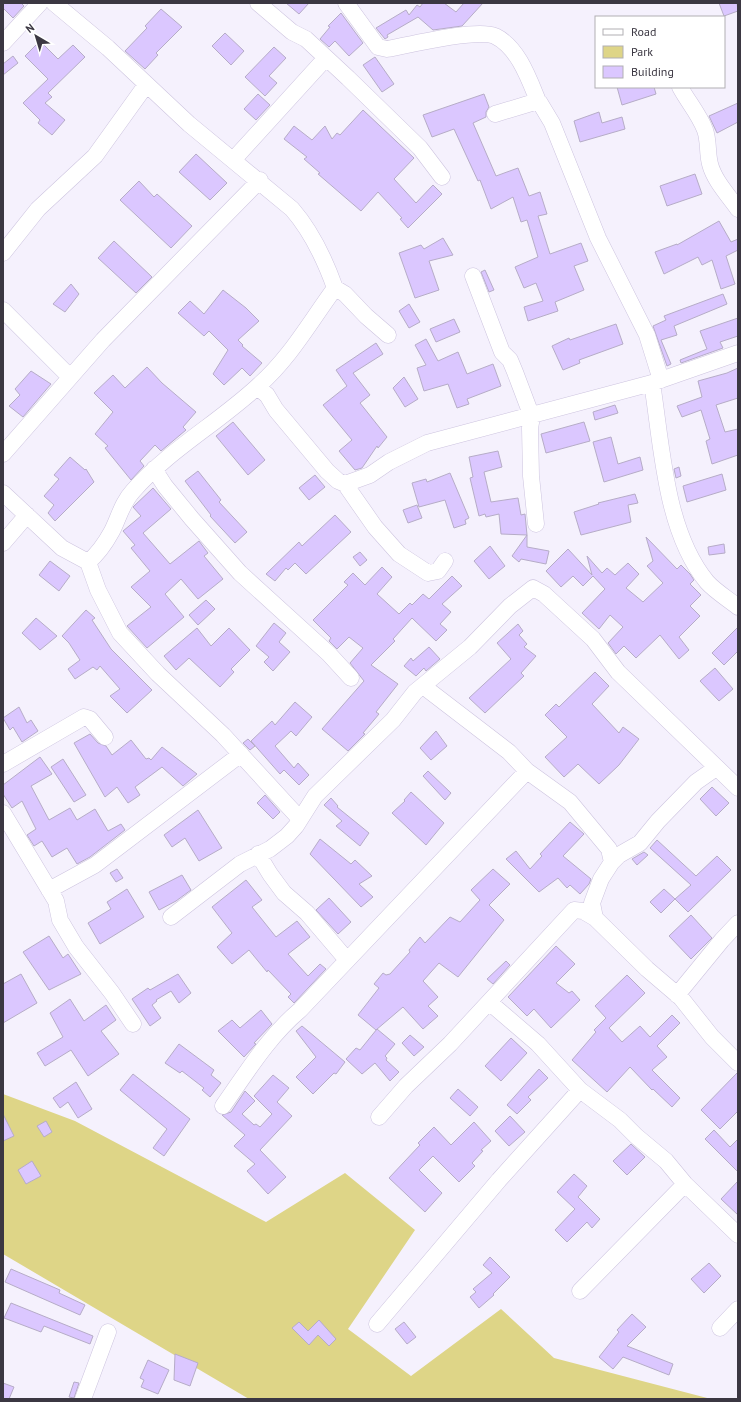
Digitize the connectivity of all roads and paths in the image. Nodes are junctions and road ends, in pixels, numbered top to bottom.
1 (40, 3) edge
2 (54, 3) edge
3 (258, 3) edge
4 (346, 3) edge
5 (3, 43) edge
6 (325, 59) junction
7 (146, 85) junction
8 (681, 88) edge
9 (538, 101) junction
10 (495, 114) dead end
11 (234, 159) junction
12 (442, 177) dead end
13 (260, 180) junction
14 (738, 209) edge
15 (3, 253) edge
16 (473, 276) dead end
17 (335, 288) junction
18 (3, 310) edge
19 (388, 335) dead end
20 (738, 353) edge
21 (70, 377) junction
22 (657, 382) junction
23 (257, 387) junction
24 (532, 416) junction
25 (3, 454) edge
26 (154, 469) junction
27 (345, 484) junction
28 (3, 493) edge
29 (27, 515) junction
30 (536, 524) dead end
31 (3, 543) edge
32 (445, 561) dead end
33 (88, 562) junction
34 (738, 607) edge
35 (351, 678) dead end
36 (423, 686) junction
37 (105, 737) dead end
38 (241, 754) junction
39 (3, 764) edge
40 (716, 768) junction
41 (526, 771) junction
42 (738, 788) edge
43 (3, 813) edge
44 (300, 819) junction
45 (258, 854) junction
46 (615, 854) junction
47 (49, 890) junction
48 (590, 911) junction
49 (171, 917) dead end
50 (738, 923) edge
51 (346, 960) junction
52 (677, 995) junction
53 (488, 1002) junction
54 (133, 1024) dead end
55 (738, 1063) edge
56 (580, 1090) junction
57 (223, 1106) dead end
58 (379, 1117) dead end
59 (686, 1184) junction
60 (738, 1235) edge
61 (580, 1291) dead end
62 (738, 1309) edge
63 (377, 1324) dead end
64 (720, 1328) dead end
65 (108, 1332) dead end
66 (83, 1399) edge

1 - 5 street
2 - 7 street
3 - 6 street
4 - 9 street
6 - 11 street
6 - 12 street
7 - 11 street
7 - 15 street
8 - 14 street
9 - 10 street
9 - 22 street
11 - 13 street
13 - 17 street
13 - 21 street
16 - 24 street
17 - 19 street
17 - 23 street
18 - 21 street
20 - 22 street
21 - 25 street
22 - 24 street
22 - 34 street
23 - 26 street
23 - 27 street
24 - 27 street
24 - 30 street
26 - 33 street
26 - 35 street
27 - 32 street
28 - 29 street
29 - 31 street
29 - 33 street
33 - 38 street
36 - 40 street
36 - 41 street
36 - 44 street
37 - 39 street
38 - 44 street
38 - 47 street
40 - 42 street
40 - 46 street
41 - 46 street
41 - 51 street
43 - 47 street
44 - 45 street
45 - 49 street
45 - 51 street
46 - 48 street
47 - 54 street
48 - 52 street
48 - 53 street
50 - 52 street
51 - 57 street
52 - 55 street
53 - 56 street
53 - 58 street
56 - 59 street
56 - 63 street
59 - 60 street
59 - 61 street
62 - 64 street
65 - 66 street

